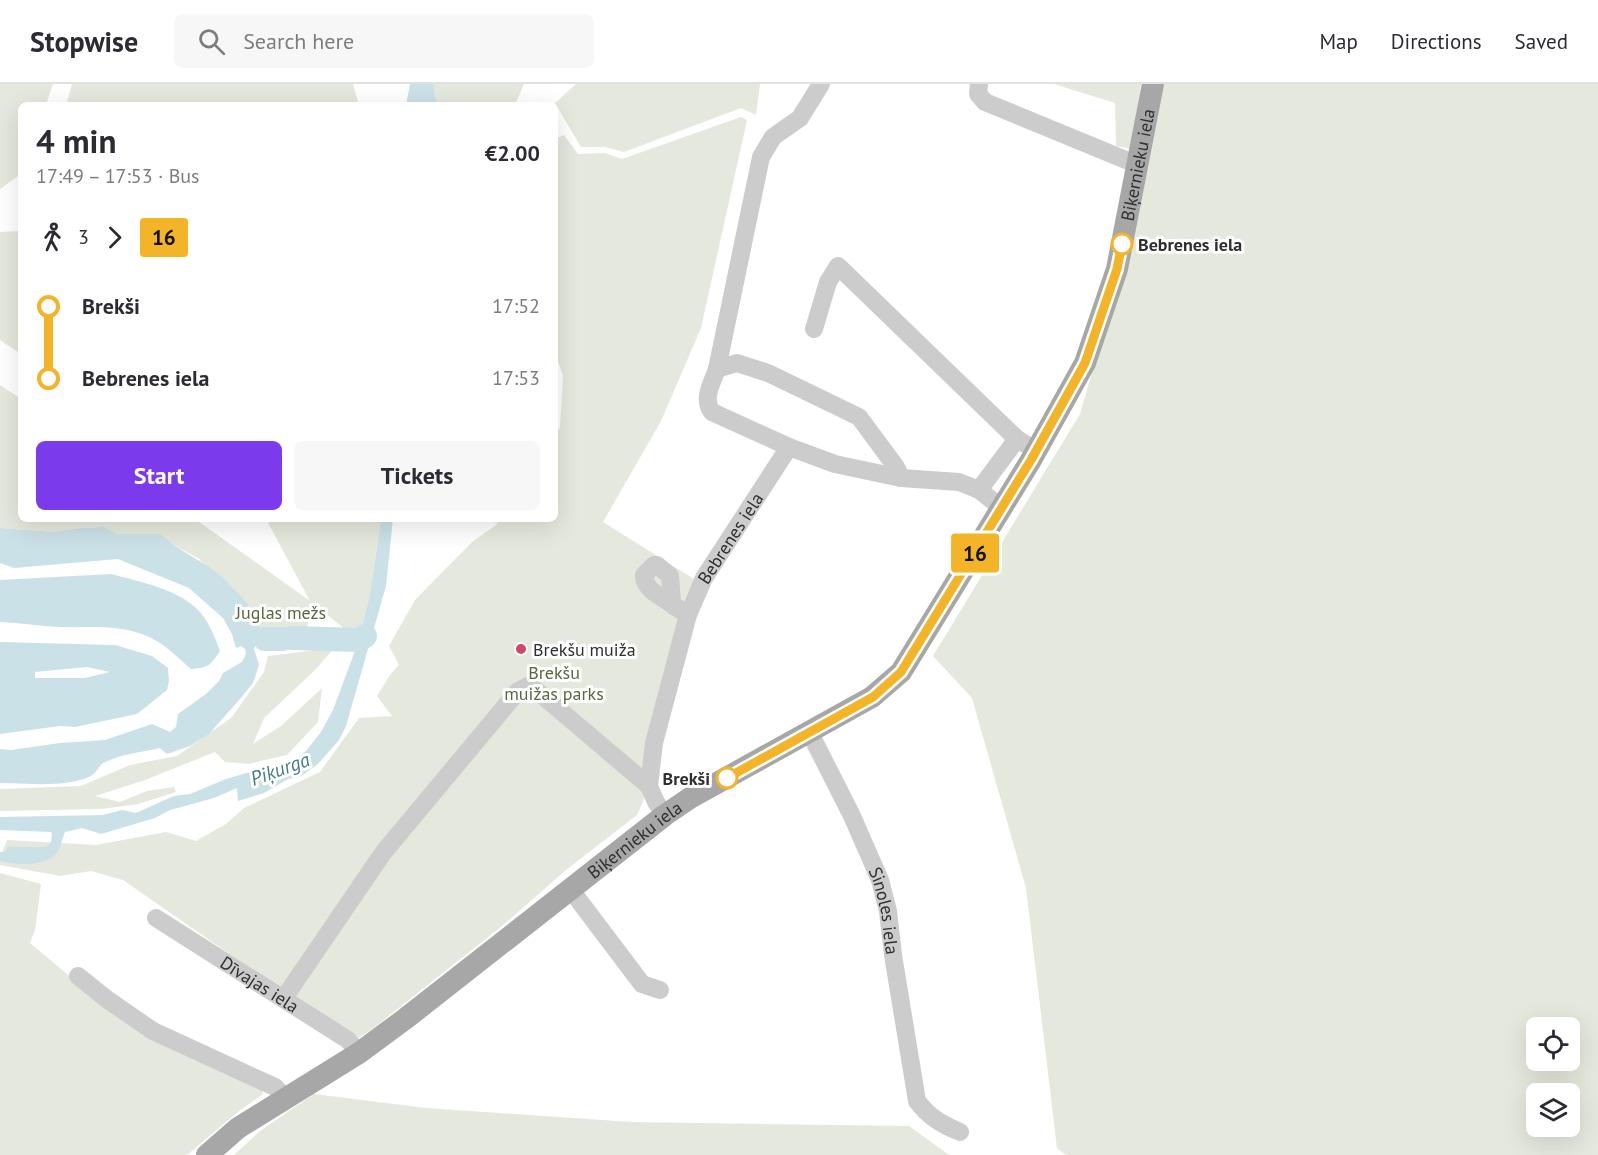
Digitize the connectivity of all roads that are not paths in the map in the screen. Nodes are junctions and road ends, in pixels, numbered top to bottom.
1 (821, 84) edge
2 (979, 84) edge
3 (1153, 84) edge
4 (1138, 165) junction
5 (814, 329) dead end
6 (717, 369) junction
7 (1017, 439) junction
8 (789, 447) junction
9 (1036, 451) junction
10 (901, 478) junction
11 (979, 490) junction
12 (1002, 508) junction
13 (810, 734) junction
14 (649, 786) junction
15 (665, 815) junction
16 (571, 890) junction
17 (156, 918) dead end
18 (78, 976) dead end
19 (660, 990) dead end
20 (284, 998) junction
21 (359, 1053) junction
22 (285, 1097) junction
23 (960, 1132) dead end
24 (207, 1155) edge

1 - 6 street
2 - 4 street
3 - 4 main road, Biķernieku iela
4 - 9 main road, Biķernieku iela
5 - 7 street
6 - 8 street
6 - 10 street
7 - 9 street
7 - 11 street
8 - 10 street
8 - 14 street, Bebrenes iela
9 - 12 main road, Biķernieku iela
10 - 11 street
11 - 12 street
12 - 13 main road, Biķernieku iela
13 - 15 main road, Biķernieku iela
13 - 23 street, Sinoles iela
14 - 15 street
14 - 20 street
15 - 16 main road, Biķernieku iela
16 - 19 street
16 - 21 main road, Biķernieku iela
17 - 20 street, Dīvajas iela
18 - 22 street
20 - 21 street, Dīvajas iela
21 - 22 main road, Biķernieku iela
22 - 24 main road, Biķernieku iela

